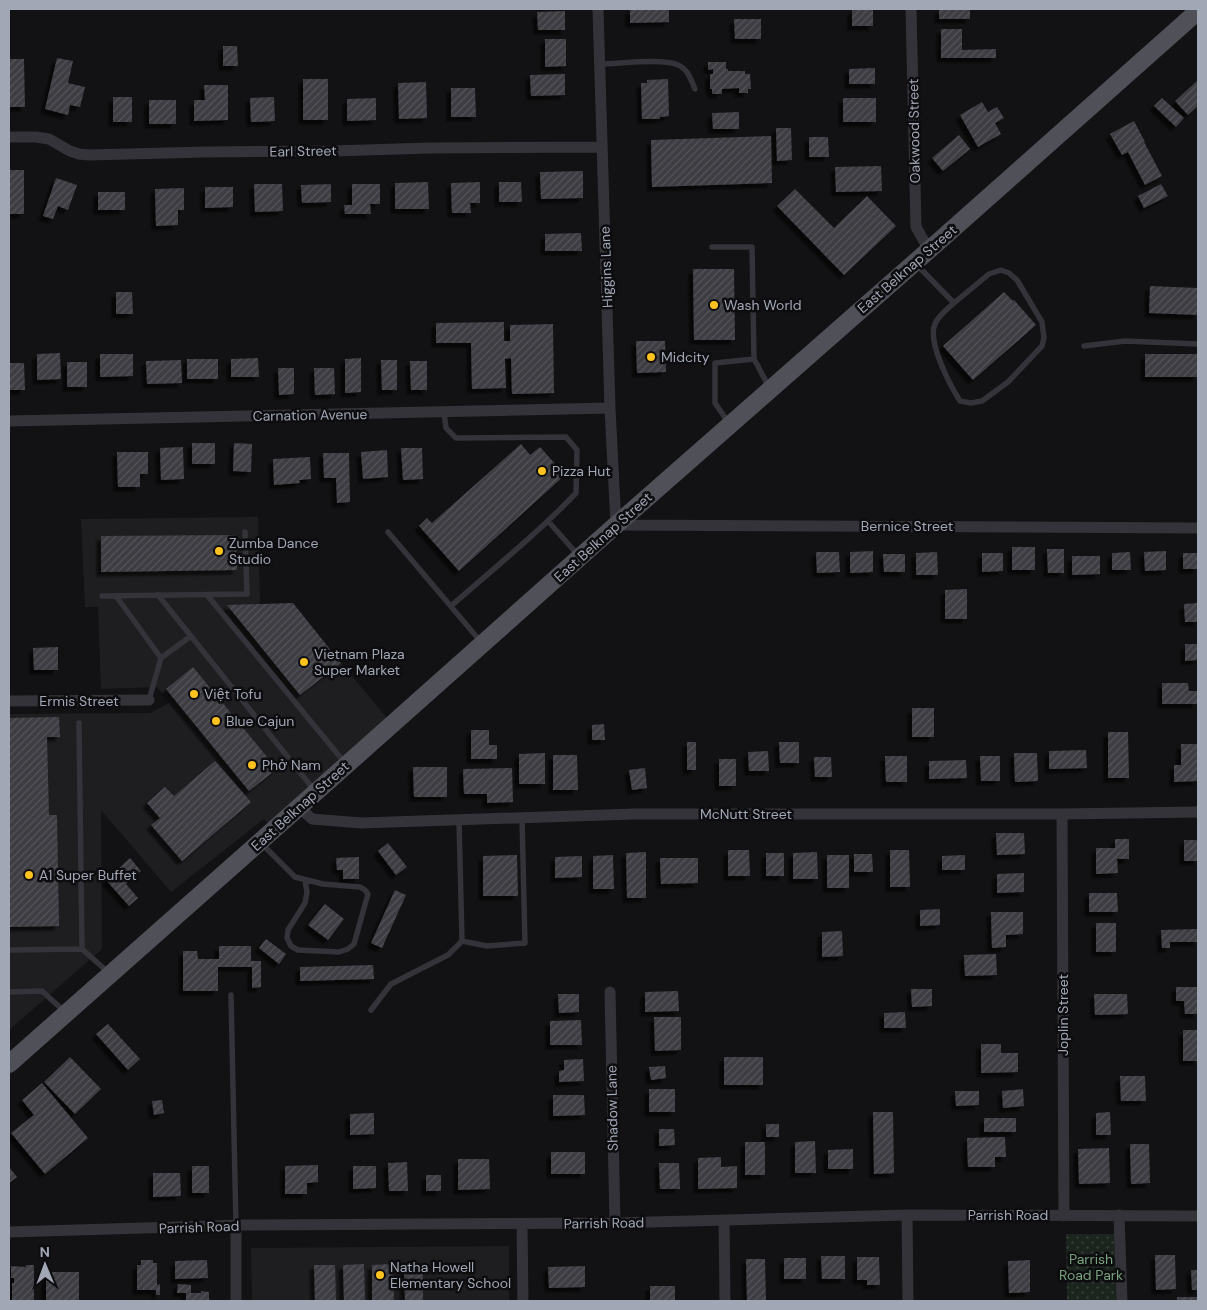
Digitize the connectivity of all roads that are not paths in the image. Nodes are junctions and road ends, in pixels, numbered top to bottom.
1 (598, 9) edge
2 (911, 9) edge
3 (1198, 11) edge
4 (600, 64) junction
5 (695, 89) dead end
6 (9, 137) edge
7 (602, 147) junction
8 (712, 247) dead end
9 (929, 250) junction
10 (915, 263) junction
11 (954, 304) junction
12 (1198, 344) edge
13 (1084, 346) dead end
14 (754, 360) junction
15 (770, 389) junction
16 (610, 408) junction
17 (444, 412) junction
18 (9, 421) edge
19 (730, 424) junction
20 (548, 521) junction
21 (616, 525) junction
22 (1198, 528) edge
23 (245, 532) dead end
24 (388, 532) dead end
25 (580, 557) junction
26 (207, 595) junction
27 (102, 596) dead end
28 (116, 596) junction
29 (158, 596) junction
30 (451, 606) junction
31 (191, 636) junction
32 (482, 644) junction
33 (160, 658) junction
34 (149, 700) joint
35 (9, 701) edge
36 (79, 723) dead end
37 (346, 765) junction
38 (316, 792) junction
39 (299, 807) junction
40 (1198, 812) edge
41 (1062, 814) junction
42 (522, 818) junction
43 (459, 820) junction
44 (260, 842) junction
45 (305, 880) junction
46 (462, 941) junction
47 (82, 949) junction
48 (9, 950) edge
49 (111, 974) junction
50 (9, 992) edge
51 (610, 992) dead end
52 (231, 995) dead end
53 (370, 1010) dead end
54 (67, 1014) junction
55 (9, 1064) edge
56 (907, 1215) junction
57 (1119, 1215) junction
58 (1064, 1216) junction
59 (1198, 1216) edge
60 (724, 1220) junction
61 (615, 1223) junction
62 (522, 1224) junction
63 (236, 1226) junction
64 (9, 1232) edge
65 (236, 1301) edge
66 (523, 1301) edge
67 (725, 1301) edge
68 (908, 1301) edge
69 (1122, 1301) edge

1 - 4 street, Higgins Lane
2 - 9 street, Oakwood Street
3 - 9 main road, East Belknap Street
4 - 5 lane
4 - 7 street, Higgins Lane
6 - 7 street, Earl Street
7 - 16 street, Higgins Lane
8 - 14 lane
9 - 10 main road, East Belknap Street
10 - 11 lane
10 - 15 main road, East Belknap Street
11 - 11 lane
12 - 13 lane
14 - 15 lane
14 - 19 lane
15 - 19 main road, East Belknap Street
16 - 17 street, Carnation Avenue
16 - 21 street, Higgins Lane
17 - 18 street, Carnation Avenue
17 - 20 lane
19 - 21 main road, East Belknap Street
20 - 25 lane
20 - 30 lane
21 - 22 street, Bernice Street
21 - 25 main road, East Belknap Street
23 - 26 lane
24 - 30 lane
25 - 32 main road, East Belknap Street
26 - 29 lane
26 - 37 lane
27 - 28 lane
28 - 29 lane
28 - 33 lane
29 - 31 lane
30 - 32 lane
31 - 33 lane
31 - 38 lane
32 - 37 main road, East Belknap Street
33 - 34 lane
34 - 35 street, Ermis Street
36 - 47 lane
37 - 38 main road, East Belknap Street
38 - 39 main road, East Belknap Street
39 - 43 street, McNutt Street
39 - 44 main road, East Belknap Street
40 - 41 street, McNutt Street
41 - 42 street, McNutt Street
41 - 58 street, Joplin Street
42 - 43 street, McNutt Street
42 - 46 lane
43 - 46 lane
44 - 45 lane
44 - 49 main road, East Belknap Street
45 - 45 lane
46 - 53 lane
47 - 48 lane
47 - 49 lane
49 - 54 main road, East Belknap Street
50 - 54 lane
51 - 61 street, Shadow Lane
52 - 63 lane
54 - 55 main road, East Belknap Street
56 - 58 street, Parrish Road
56 - 60 street, Parrish Road
56 - 68 street
57 - 58 street, Parrish Road
57 - 59 street, Parrish Road
57 - 69 street
60 - 61 street, Parrish Road
60 - 67 street
61 - 62 street, Parrish Road
62 - 63 street, Parrish Road
62 - 66 street
63 - 64 street, Parrish Road
63 - 65 street

